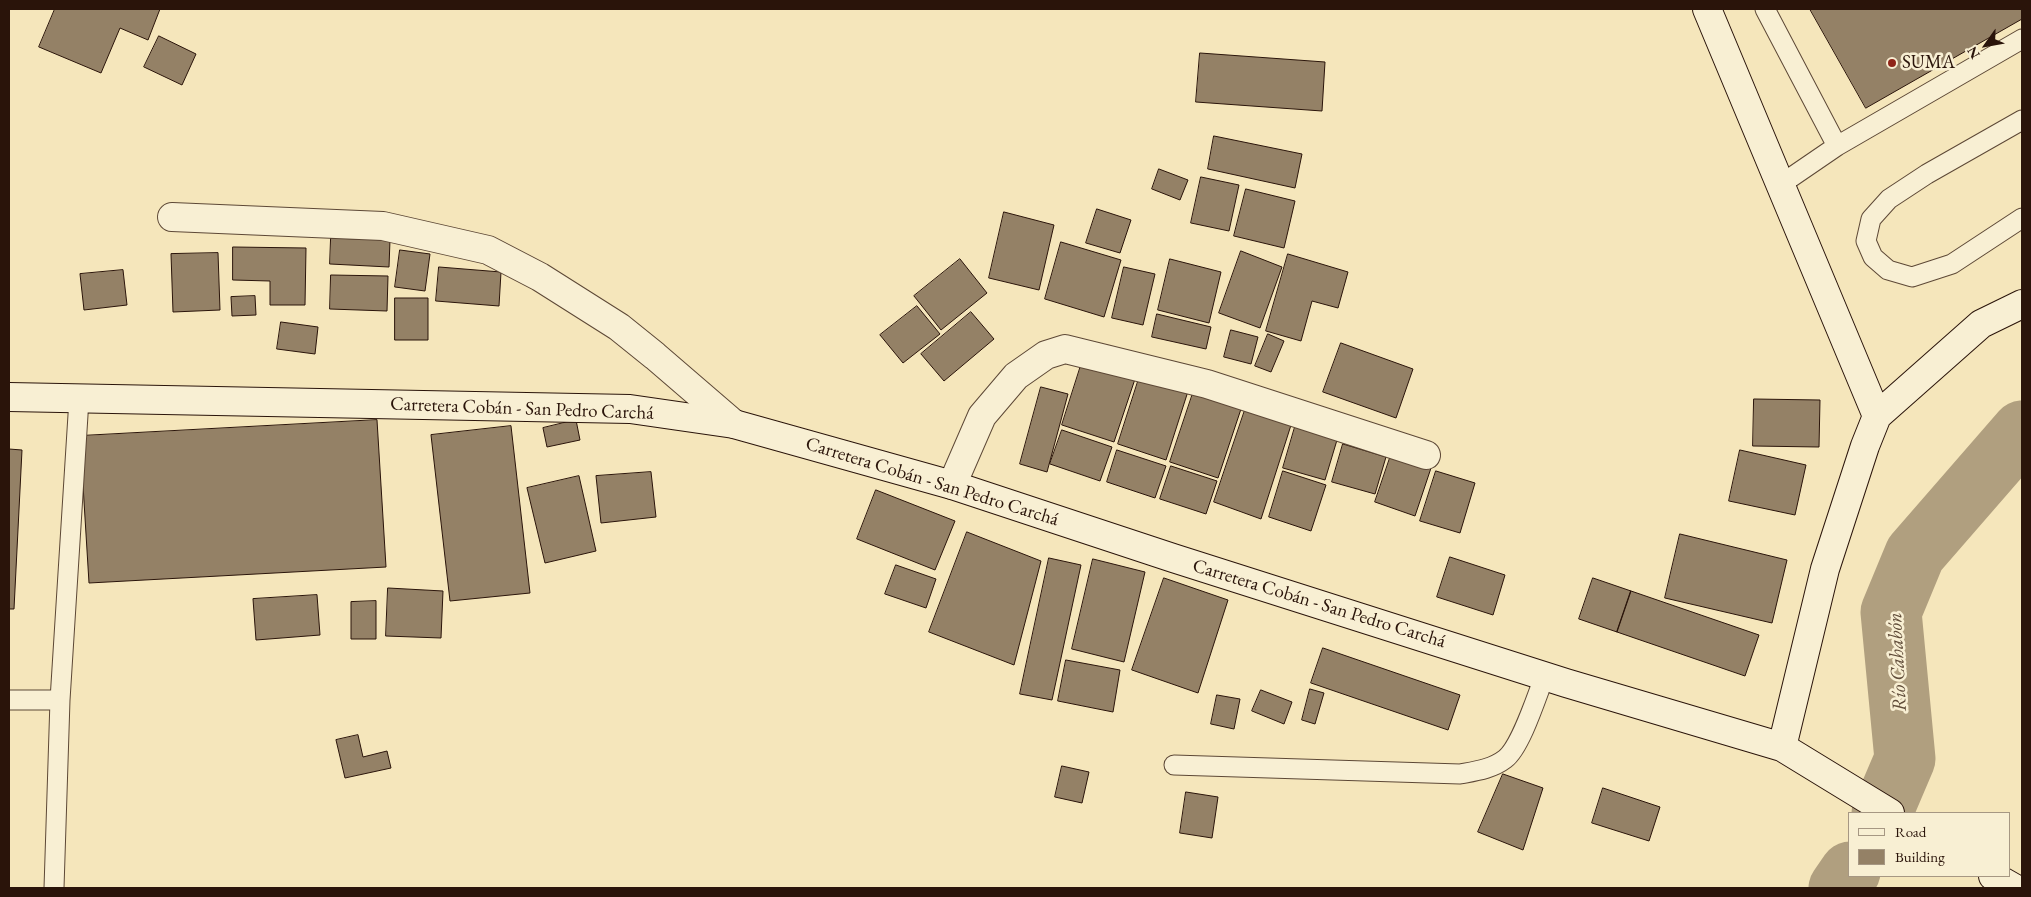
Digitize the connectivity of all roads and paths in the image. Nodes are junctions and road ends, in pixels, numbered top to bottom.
1 (1707, 9) edge
2 (1765, 9) edge
3 (2022, 38) edge
4 (2022, 120) edge
5 (1837, 146) junction
6 (1780, 185) junction
7 (172, 217) dead end
8 (2022, 218) edge
9 (2022, 304) edge
10 (9, 397) edge
11 (79, 399) junction
12 (1877, 416) junction
13 (734, 424) junction
14 (1426, 455) dead end
15 (952, 485) junction
16 (1545, 675) junction
17 (9, 700) edge
18 (60, 700) junction
19 (1782, 747) junction
20 (1174, 765) dead end
21 (1888, 812) edge
22 (1995, 877) edge
23 (54, 888) edge
24 (2014, 888) edge

1 - 6 main road
2 - 5 lane
3 - 5 lane
4 - 8 lane
5 - 6 lane
6 - 12 main road
7 - 13 main road
9 - 12 main road
10 - 11 main road, Carretera Cobán - San Pedro Carchá
11 - 13 main road, Carretera Cobán - San Pedro Carchá
11 - 18 lane
12 - 19 main road
13 - 15 main road, Carretera Cobán - San Pedro Carchá
14 - 15 main road
15 - 16 main road, Carretera Cobán - San Pedro Carchá
16 - 19 main road, Carretera Cobán - San Pedro Carchá
16 - 20 lane
17 - 18 lane
18 - 23 lane
19 - 21 main road, Carretera Cobán - San Pedro Carchá
22 - 24 main road

